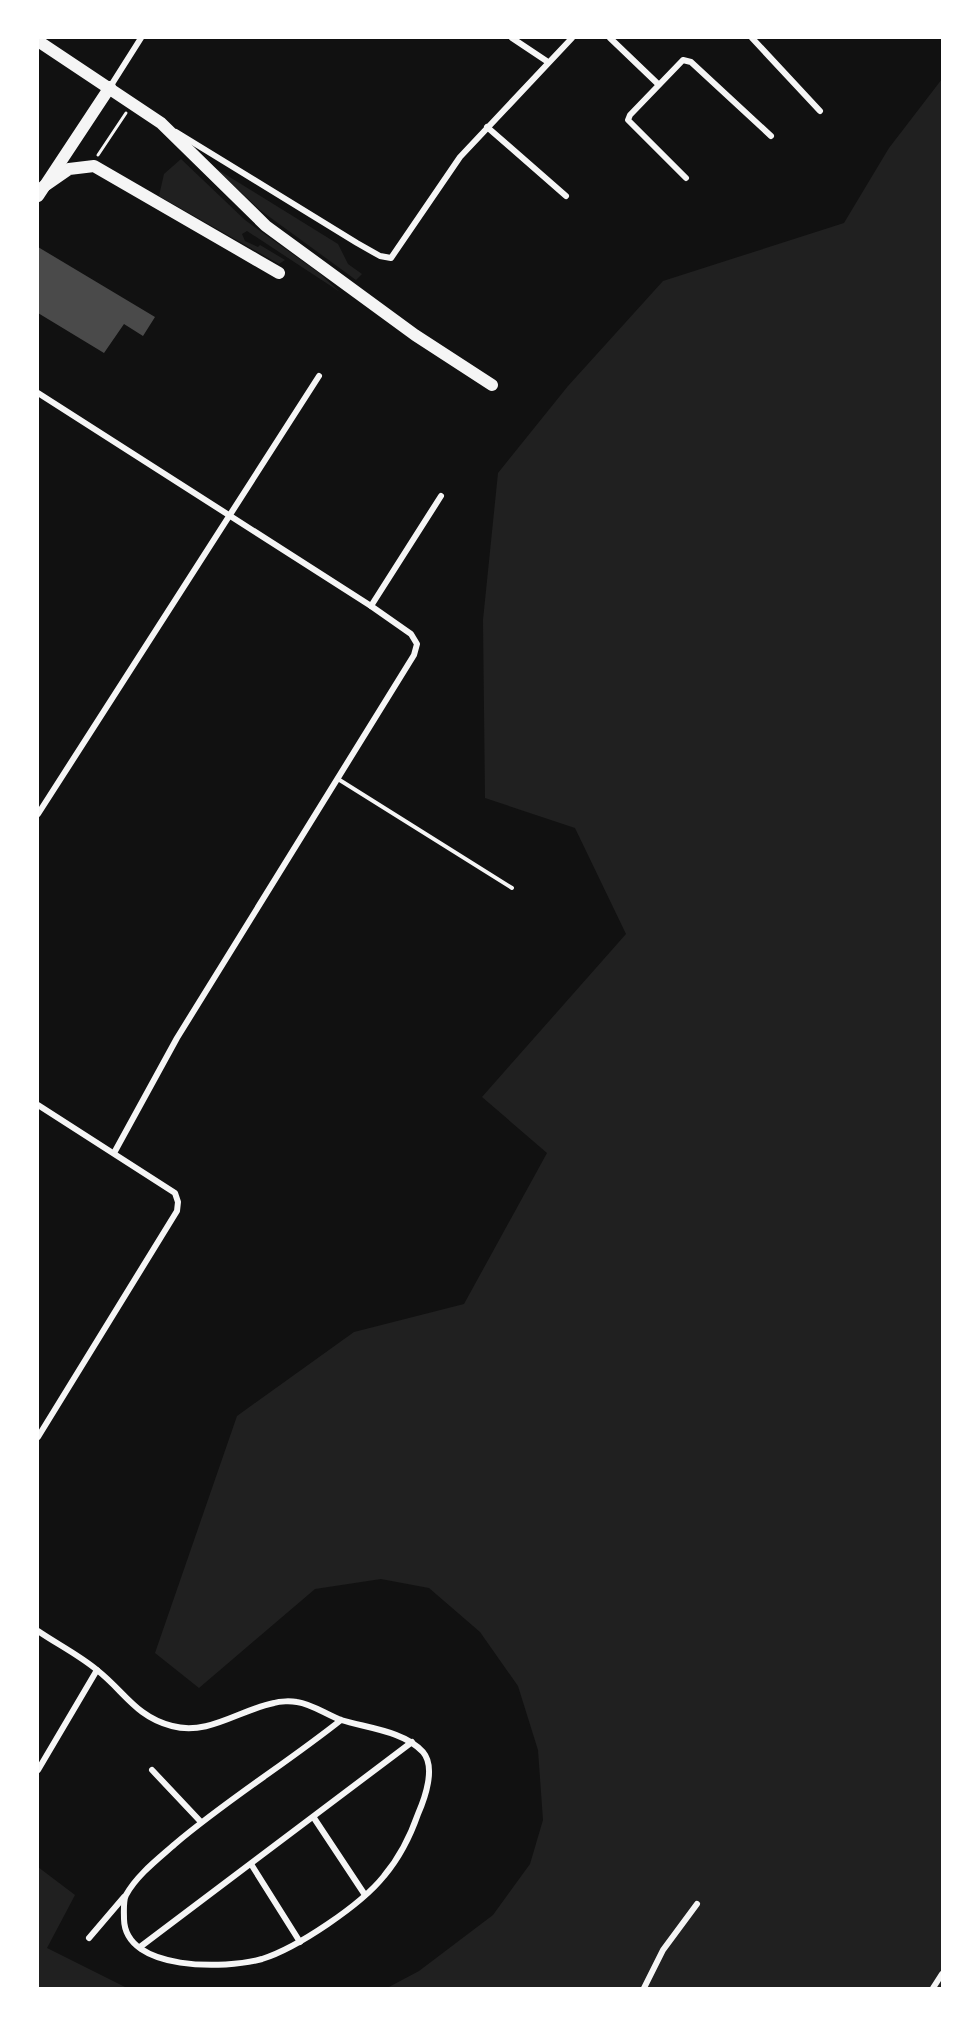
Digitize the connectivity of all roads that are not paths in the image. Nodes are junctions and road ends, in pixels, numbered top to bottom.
1 (141, 38) edge
2 (512, 38) edge
3 (572, 38) edge
4 (610, 38) edge
5 (752, 38) edge
6 (38, 41) edge
7 (548, 62) junction
8 (658, 84) junction
9 (110, 87) junction
10 (820, 111) dead end
11 (161, 123) junction
12 (487, 127) junction
13 (771, 136) dead end
14 (686, 178) dead end
15 (40, 192) edge
16 (566, 196) dead end
17 (279, 273) dead end
18 (319, 376) dead end
19 (492, 385) dead end
20 (38, 393) edge
21 (441, 496) dead end
22 (228, 516) junction
23 (371, 606) junction
24 (338, 778) junction
25 (38, 814) edge
26 (512, 888) dead end
27 (38, 1105) edge
28 (114, 1154) junction
29 (38, 1437) edge
30 (38, 1631) edge
31 (97, 1670) junction
32 (341, 1720) junction
33 (412, 1742) junction
34 (38, 1770) edge
35 (152, 1770) dead end
36 (314, 1818) junction
37 (201, 1822) junction
38 (251, 1864) junction
39 (364, 1895) junction
40 (125, 1897) junction
41 (697, 1904) dead end
42 (90, 1938) dead end
43 (300, 1942) junction
44 (140, 1947) junction
45 (942, 1974) edge
46 (644, 1989) edge
47 (933, 1989) edge

1 - 9 street
2 - 7 street
3 - 7 street
4 - 8 street
5 - 10 street
6 - 9 main road
7 - 12 street
8 - 13 street
8 - 14 street
9 - 11 main road
9 - 15 main road
11 - 12 street
11 - 19 main road
12 - 16 street
15 - 17 main road
18 - 22 street
20 - 22 street
21 - 23 street
22 - 23 street
22 - 25 street
23 - 24 street
24 - 26 lane
24 - 28 street
27 - 28 street
28 - 29 street
30 - 31 street
31 - 32 street
31 - 34 street
32 - 33 street
32 - 37 street
33 - 36 street
33 - 39 street
35 - 37 street
36 - 38 street
36 - 39 street
37 - 40 street
38 - 43 street
38 - 44 street
39 - 43 street
40 - 42 street
40 - 44 street
41 - 46 street
43 - 44 street
45 - 47 street

